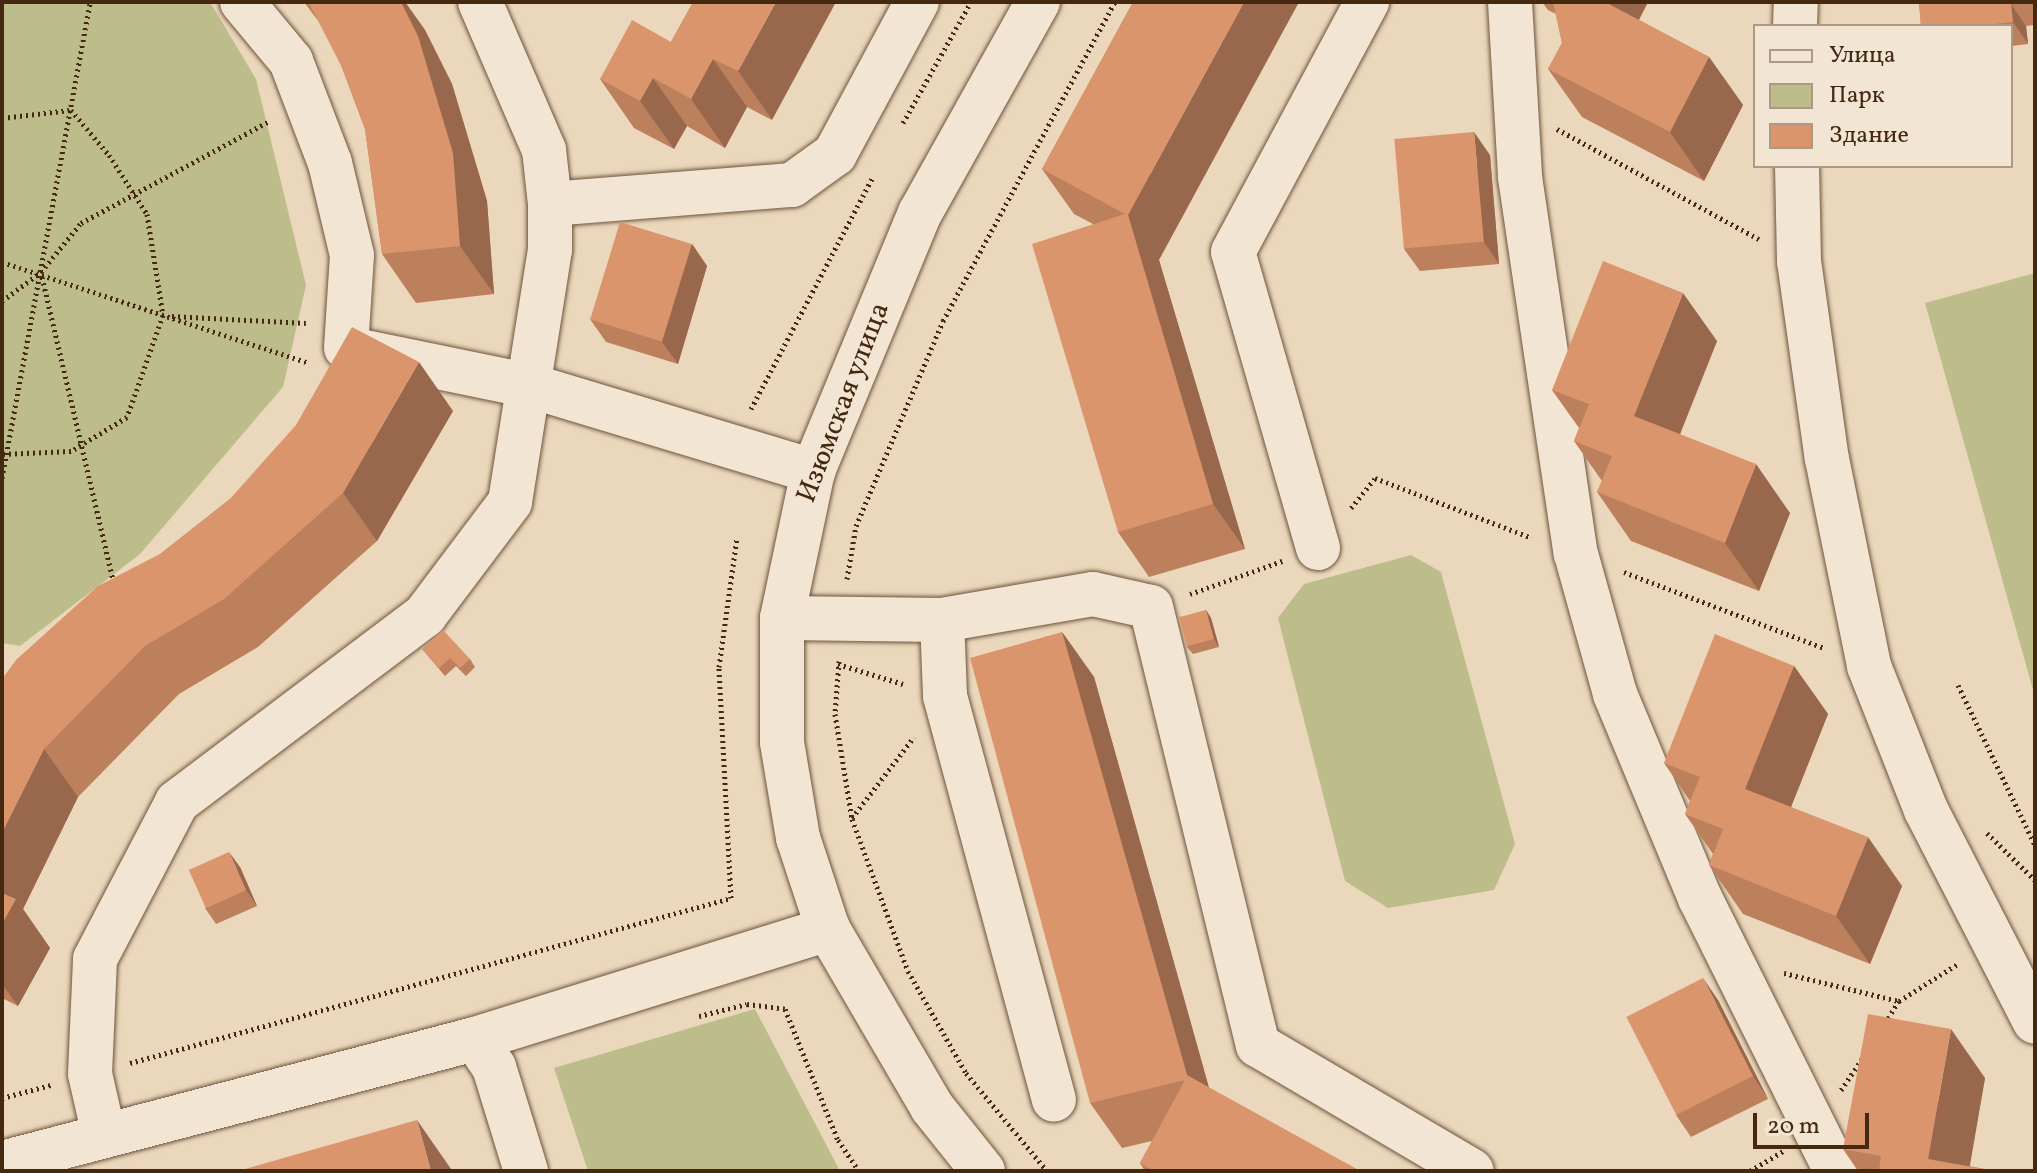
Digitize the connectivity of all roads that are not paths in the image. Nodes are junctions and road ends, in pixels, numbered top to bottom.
1 (242, 2) edge
2 (480, 2) edge
3 (917, 2) edge
4 (1038, 2) edge
5 (1367, 2) edge
6 (1510, 2) edge
7 (1796, 2) edge
8 (1795, 24) edge
9 (1797, 168) edge
10 (550, 204) junction
11 (531, 386) junction
12 (813, 471) junction
13 (1318, 548) road end
14 (782, 618) junction
15 (942, 620) junction
16 (828, 929) junction
17 (2035, 1022) edge
18 (475, 1039) junction
19 (1054, 1100) dead end
20 (103, 1131) junction
21 (2, 1163) edge
22 (526, 1171) edge
23 (983, 1171) edge
24 (1472, 1171) edge
25 (1836, 1171) edge

1 - 11 street
2 - 10 street
3 - 10 street
4 - 12 street, Изюмская улица
5 - 13 street
6 - 25 street
7 - 8 street
9 - 17 street
10 - 11 street
11 - 12 street
11 - 20 street
12 - 14 street, Изюмская улица
14 - 15 street
14 - 16 street, Изюмская улица
15 - 19 street
15 - 24 street
16 - 18 street
16 - 23 street, Изюмская улица
18 - 20 street
18 - 22 street
20 - 21 street

